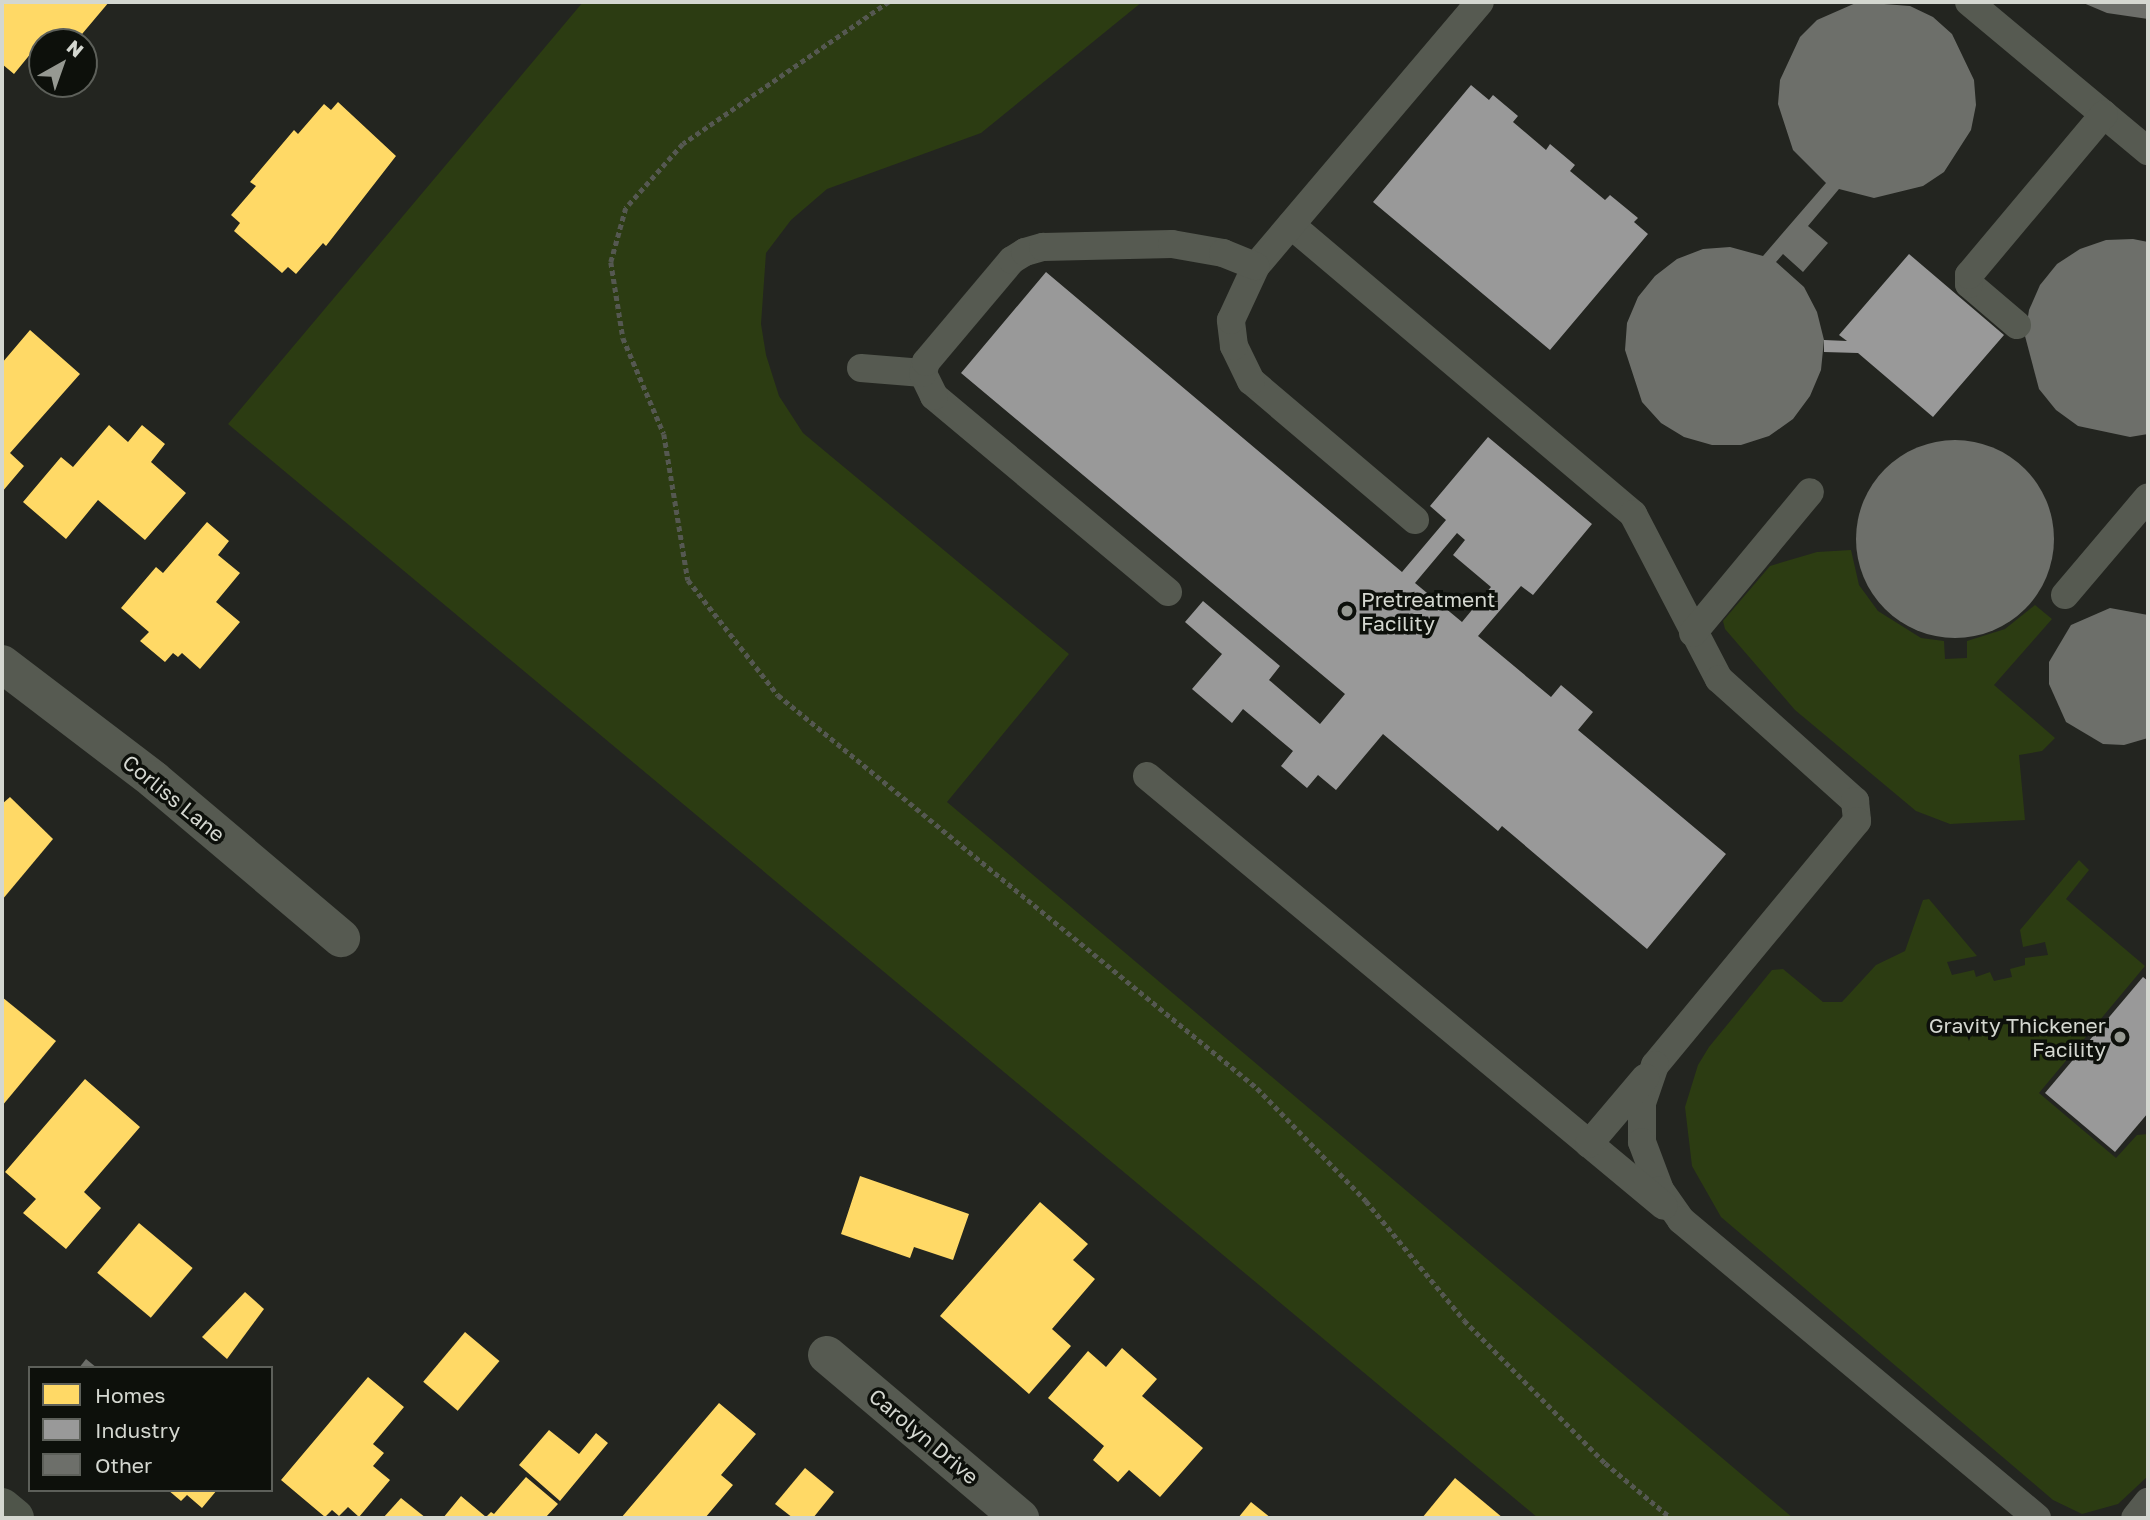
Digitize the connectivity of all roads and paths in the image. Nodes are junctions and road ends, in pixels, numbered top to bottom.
1 (889, 2) edge
2 (1480, 2) edge
3 (1969, 2) edge
4 (2104, 114) junction
5 (2148, 151) edge
6 (1291, 225) junction
7 (1256, 266) junction
8 (2017, 325) dead end
9 (861, 368) dead end
10 (923, 373) junction
11 (1810, 492) dead end
12 (2148, 497) edge
13 (1415, 520) dead end
14 (1168, 592) dead end
15 (2065, 594) dead end
16 (1693, 633) junction
17 (2, 664) edge
18 (1147, 776) dead end
19 (341, 937) dead end
20 (1656, 1065) junction
21 (1589, 1144) junction
22 (1681, 1220) junction
23 (827, 1355) dead end
24 (2148, 1502) edge
25 (2, 1507) edge
26 (15, 1518) edge
27 (1020, 1518) edge
28 (1671, 1518) edge
29 (2038, 1518) edge
30 (2135, 1518) edge

1 - 28 path
2 - 6 lane
3 - 4 lane
4 - 5 lane
4 - 8 lane
6 - 7 lane
6 - 16 lane
7 - 10 lane
7 - 13 lane
9 - 10 lane
10 - 14 lane
11 - 16 lane
12 - 15 lane
16 - 20 lane
17 - 19 street, Corliss Lane
18 - 21 lane
20 - 21 lane
20 - 22 lane
21 - 22 lane
22 - 29 lane
23 - 27 street, Carolyn Drive
24 - 30 lane
25 - 26 street

